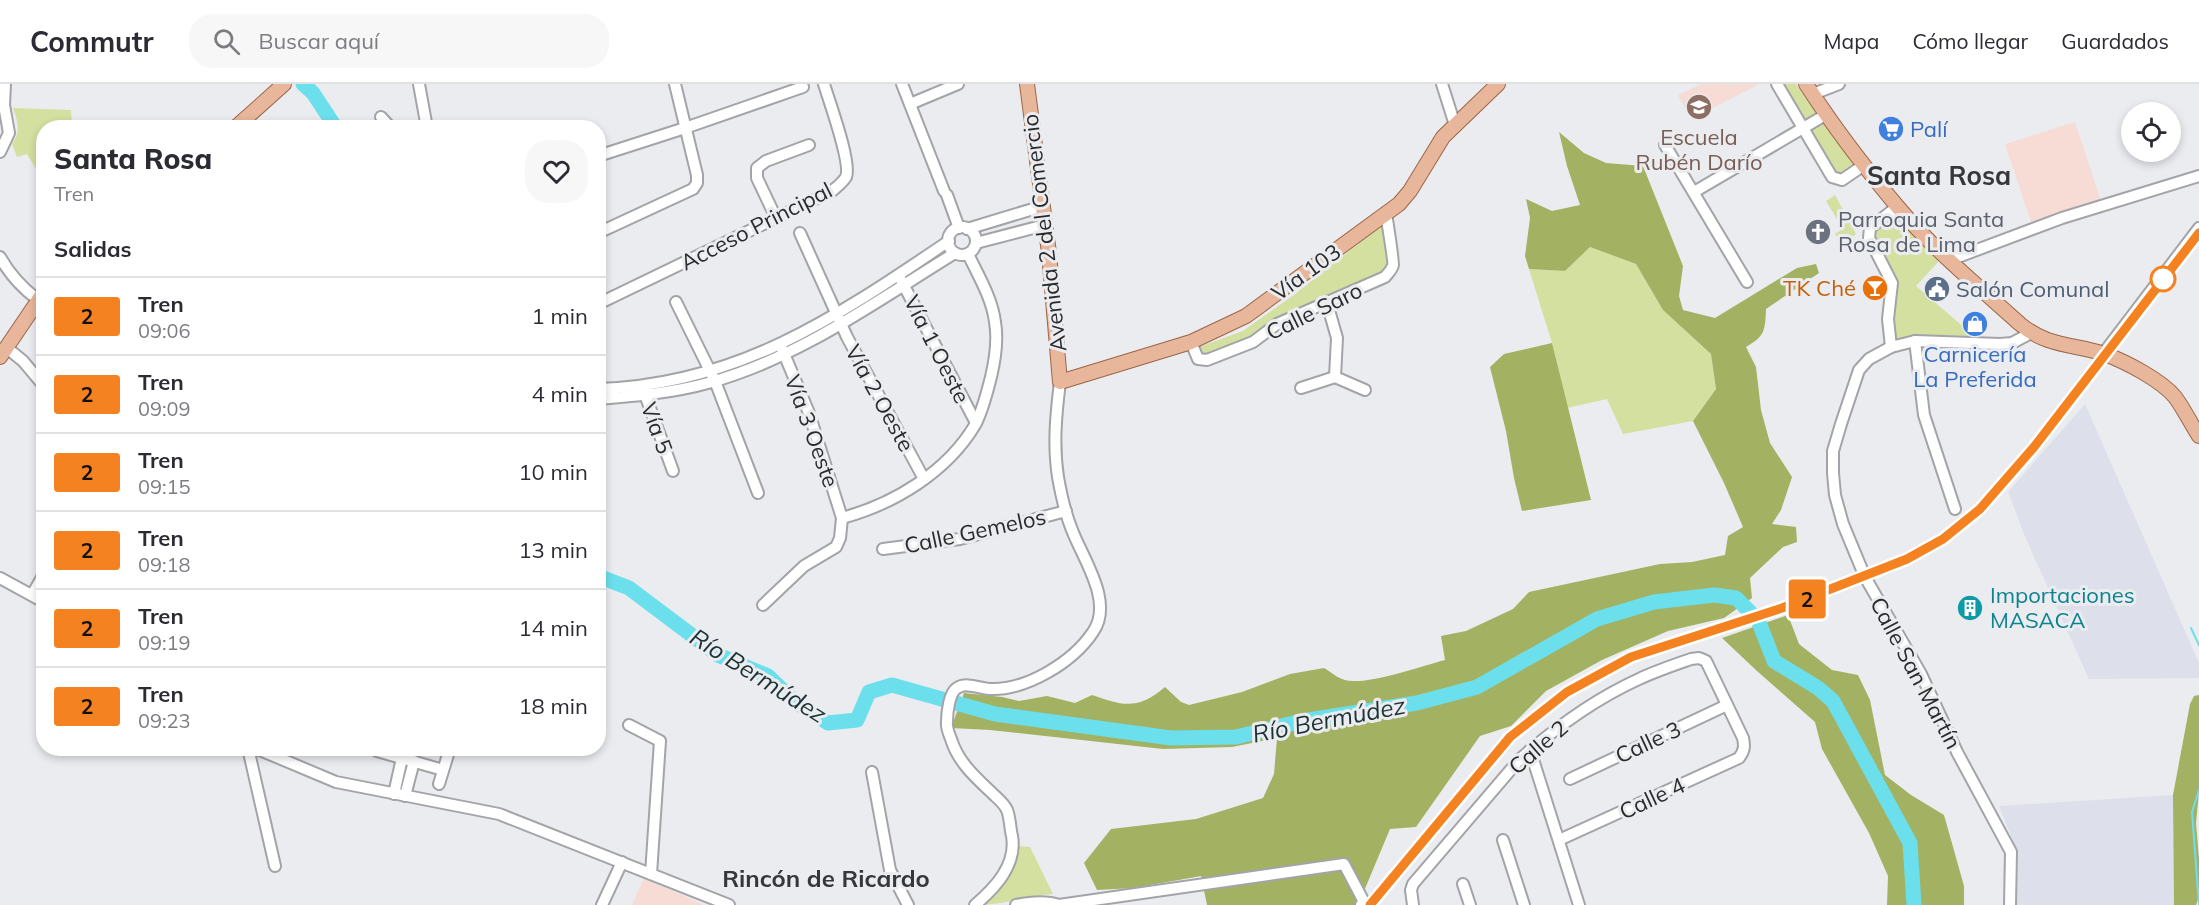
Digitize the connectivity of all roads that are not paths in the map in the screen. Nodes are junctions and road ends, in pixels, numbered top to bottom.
1 (5, 84) edge
2 (419, 84) edge
3 (675, 84) edge
4 (824, 84) edge
5 (902, 84) edge
6 (958, 84) edge
7 (1028, 84) edge
8 (1442, 84) edge
9 (1498, 84) edge
10 (1777, 84) edge
11 (1839, 84) edge
12 (283, 85) edge
13 (802, 87) dead end
14 (1810, 89) edge
15 (910, 104) junction
16 (1827, 114) junction
17 (381, 117) dead end
18 (244, 120) edge
19 (384, 120) edge
20 (426, 120) edge
21 (1455, 124) junction
22 (686, 128) junction
23 (1802, 129) junction
24 (809, 145) dead end
25 (1665, 145) dead end
26 (0, 152) edge
27 (606, 153) edge
28 (1864, 165) junction
29 (2199, 176) edge
30 (1694, 192) junction
31 (1042, 206) junction
32 (1898, 207) junction
33 (1386, 213) junction
34 (776, 218) junction
35 (1045, 225) junction
36 (963, 228) junction
37 (2199, 228) edge
38 (606, 229) edge
39 (801, 233) dead end
40 (949, 241) junction
41 (976, 243) junction
42 (955, 253) junction
43 (968, 254) junction
44 (0, 257) edge
45 (1950, 260) junction
46 (902, 280) junction
47 (1748, 282) dead end
48 (36, 293) edge
49 (606, 300) edge
50 (36, 301) edge
51 (676, 302) dead end
52 (1327, 303) junction
53 (839, 320) junction
54 (2031, 333) junction
55 (1915, 341) junction
56 (1191, 342) junction
57 (1891, 347) junction
58 (782, 350) junction
59 (3, 352) edge
60 (2103, 354) junction
61 (36, 376) edge
62 (713, 376) junction
63 (1335, 377) junction
64 (1060, 382) junction
65 (1301, 388) dead end
66 (606, 389) edge
67 (643, 390) junction
68 (1365, 390) dead end
69 (606, 397) edge
70 (976, 423) junction
71 (2199, 436) edge
72 (673, 471) dead end
73 (924, 479) junction
74 (758, 494) dead end
75 (1955, 509) dead end
76 (1066, 511) junction
77 (842, 518) junction
78 (883, 549) dead end
79 (0, 578) edge
80 (36, 588) edge
81 (32, 595) junction
82 (36, 597) edge
83 (763, 605) dead end
84 (1726, 705) junction
85 (629, 725) dead end
86 (1530, 750) junction
87 (250, 756) edge
88 (274, 756) edge
89 (395, 756) edge
90 (447, 756) edge
91 (402, 758) junction
92 (414, 761) junction
93 (443, 770) junction
94 (872, 772) dead end
95 (1570, 779) dead end
96 (439, 784) dead end
97 (399, 795) junction
98 (1503, 840) dead end
99 (1559, 840) junction
100 (622, 862) junction
101 (275, 866) dead end
102 (651, 874) junction
103 (1463, 884) dead end
104 (1362, 903) edge
105 (602, 905) edge
106 (729, 905) edge
107 (908, 905) edge
108 (975, 905) edge
109 (1016, 905) edge
110 (1059, 905) edge
111 (1413, 905) edge
112 (1470, 905) edge
113 (1524, 905) edge
114 (1579, 905) edge
115 (2010, 905) edge

1 - 26 street
2 - 20 street
3 - 22 street
4 - 34 street, Acceso Principal
5 - 15 street
6 - 15 street
7 - 31 main road, Avenida 2 del Comercio
8 - 21 street
9 - 21 main road, Vía 103
10 - 23 street
11 - 14 street
12 - 18 main road
13 - 22 street
14 - 16 main road
15 - 36 street
16 - 23 street
16 - 28 main road
17 - 19 street
21 - 33 main road, Vía 103
22 - 27 street
22 - 38 street
23 - 28 street
23 - 30 street
24 - 34 street
25 - 30 street
28 - 32 main road
29 - 45 street
30 - 47 street
31 - 35 main road, Avenida 2 del Comercio
31 - 36 street
32 - 45 main road
32 - 57 street
33 - 52 street, Calle Saro
33 - 56 main road, Vía 103
34 - 49 street, Acceso Principal
35 - 41 street
35 - 64 main road, Avenida 2 del Comercio
36 - 40 street
36 - 41 street
37 - 60 street
39 - 53 street, Vía 2 Oeste
40 - 42 street
40 - 46 street
41 - 43 street
42 - 43 street
42 - 46 street
43 - 70 street
44 - 48 street
45 - 54 main road
46 - 53 street
46 - 70 street, Vía 1 Oeste
50 - 59 main road
51 - 62 street
52 - 56 street, Calle Saro
52 - 63 street
53 - 58 street
53 - 73 street, Vía 2 Oeste
54 - 55 street, Calle San Martín
54 - 60 main road
55 - 57 street, Calle San Martín
55 - 75 street
56 - 64 main road, Vía 103
57 - 115 street, Calle San Martín
58 - 62 street
58 - 77 street, Vía 3 Oeste
59 - 61 street
60 - 71 main road
62 - 67 street
62 - 74 street
63 - 65 street
63 - 68 street
64 - 76 street
66 - 67 street
67 - 69 street
67 - 72 street, Vía 5
70 - 73 street
73 - 77 street
76 - 78 street, Calle Gemelos
76 - 108 street
77 - 83 street
79 - 81 street
80 - 81 street
81 - 82 street
84 - 86 street, Calle 2
84 - 95 street, Calle 3
84 - 99 street, Calle 4
85 - 102 street
86 - 99 street
86 - 111 street, Calle 2
87 - 101 street
88 - 97 street
89 - 91 street
90 - 93 street
91 - 92 street
91 - 97 street
92 - 93 street
92 - 97 street
93 - 96 street
94 - 107 street
97 - 100 street
98 - 113 street
99 - 114 street
100 - 102 street
100 - 105 street
102 - 106 street
103 - 112 street
104 - 110 street
109 - 110 street

